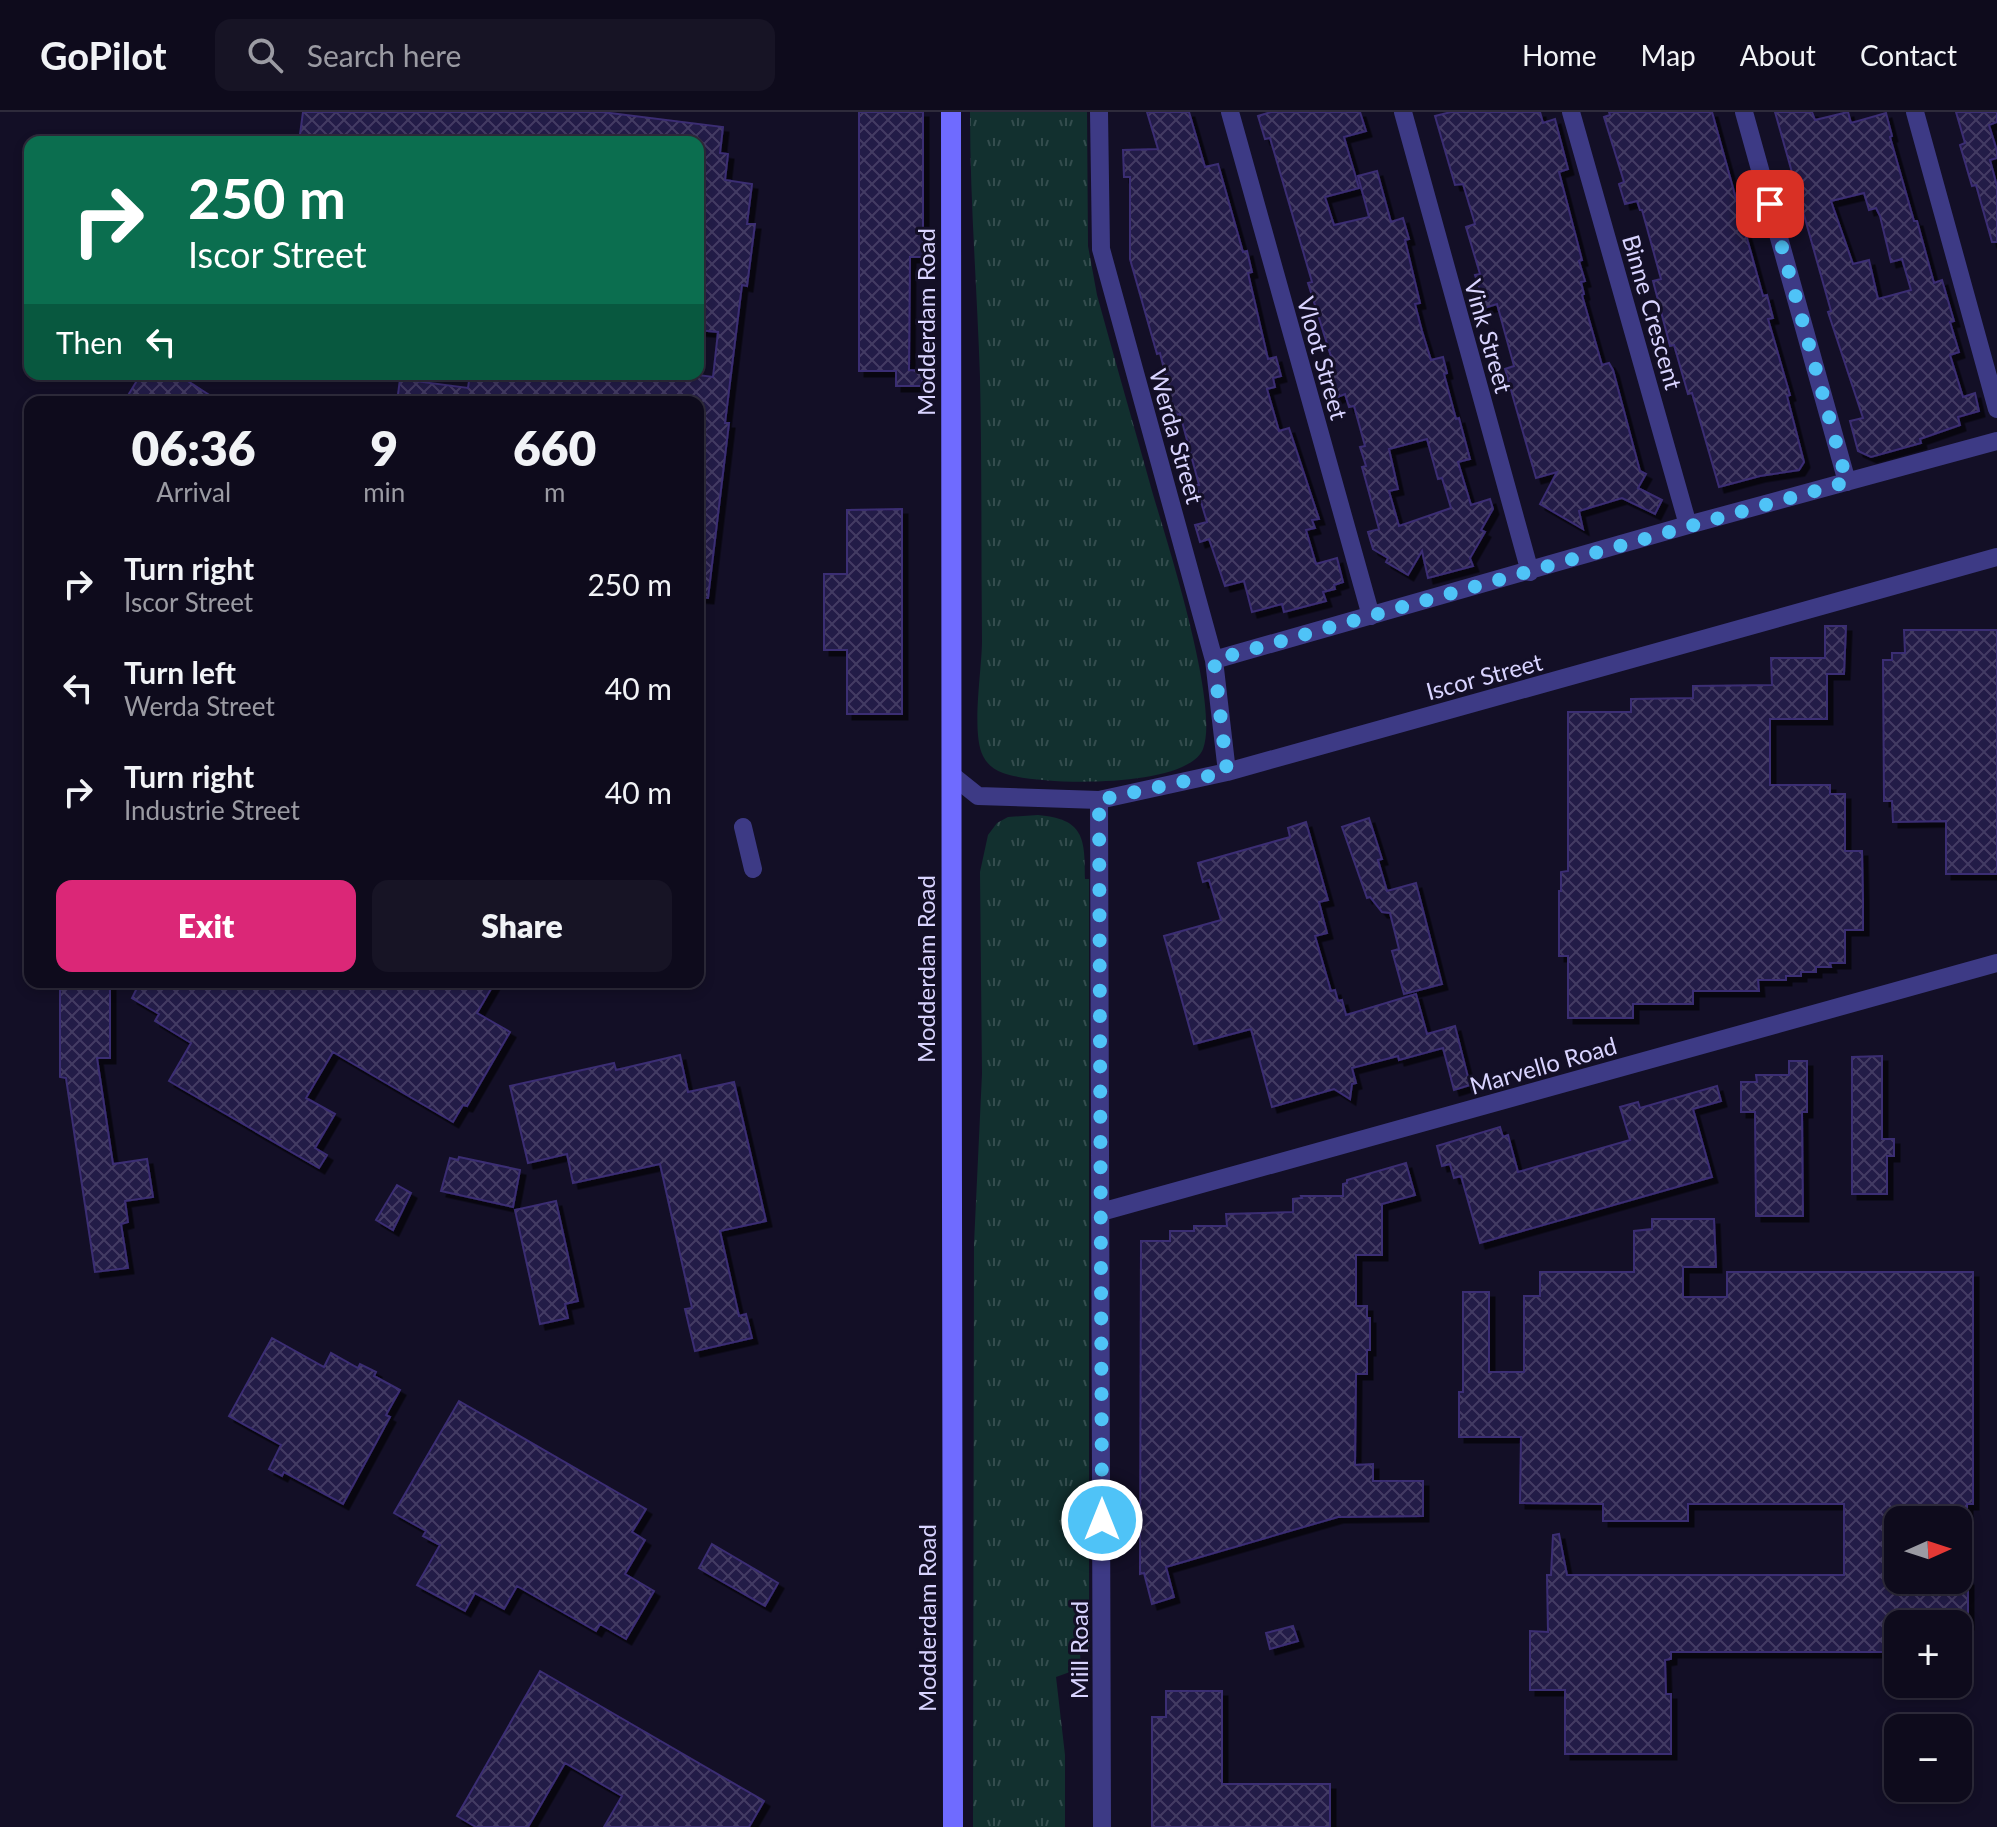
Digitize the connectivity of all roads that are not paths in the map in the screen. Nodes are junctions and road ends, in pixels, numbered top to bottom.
1 (951, 112) edge
2 (1099, 112) edge
3 (1230, 112) edge
4 (1403, 112) edge
5 (1571, 112) edge
6 (1744, 112) edge
7 (1915, 112) edge
8 (1997, 409) edge
9 (1997, 441) edge
10 (1847, 482) junction
11 (1688, 525) junction
12 (1997, 557) edge
13 (1530, 572) junction
14 (1371, 616) junction
15 (1214, 660) junction
16 (1227, 772) junction
17 (953, 776) junction
18 (978, 796) junction
19 (1099, 800) junction
20 (953, 818) junction
21 (743, 827) dead end
22 (753, 869) dead end
23 (1997, 963) edge
24 (1101, 1212) junction
25 (953, 1827) edge
26 (1102, 1827) edge

1 - 17 street, Modderdam Road
2 - 15 street, Werda Street
3 - 14 street, Vloot Street
4 - 13 street, Vink Street
5 - 11 street, Binne Crescent
6 - 10 street
7 - 8 street
9 - 10 street
10 - 11 street
11 - 13 street
12 - 16 street, Iscor Street
13 - 14 street
14 - 15 street
15 - 16 street, Werda Street
16 - 19 street, Iscor Street
17 - 18 street
17 - 20 street, Modderdam Road
18 - 19 street, Iscor Street
18 - 20 street
19 - 24 street, Mill Road
20 - 25 street, Modderdam Road
21 - 22 street
23 - 24 street, Marvello Road
24 - 26 street, Mill Road

